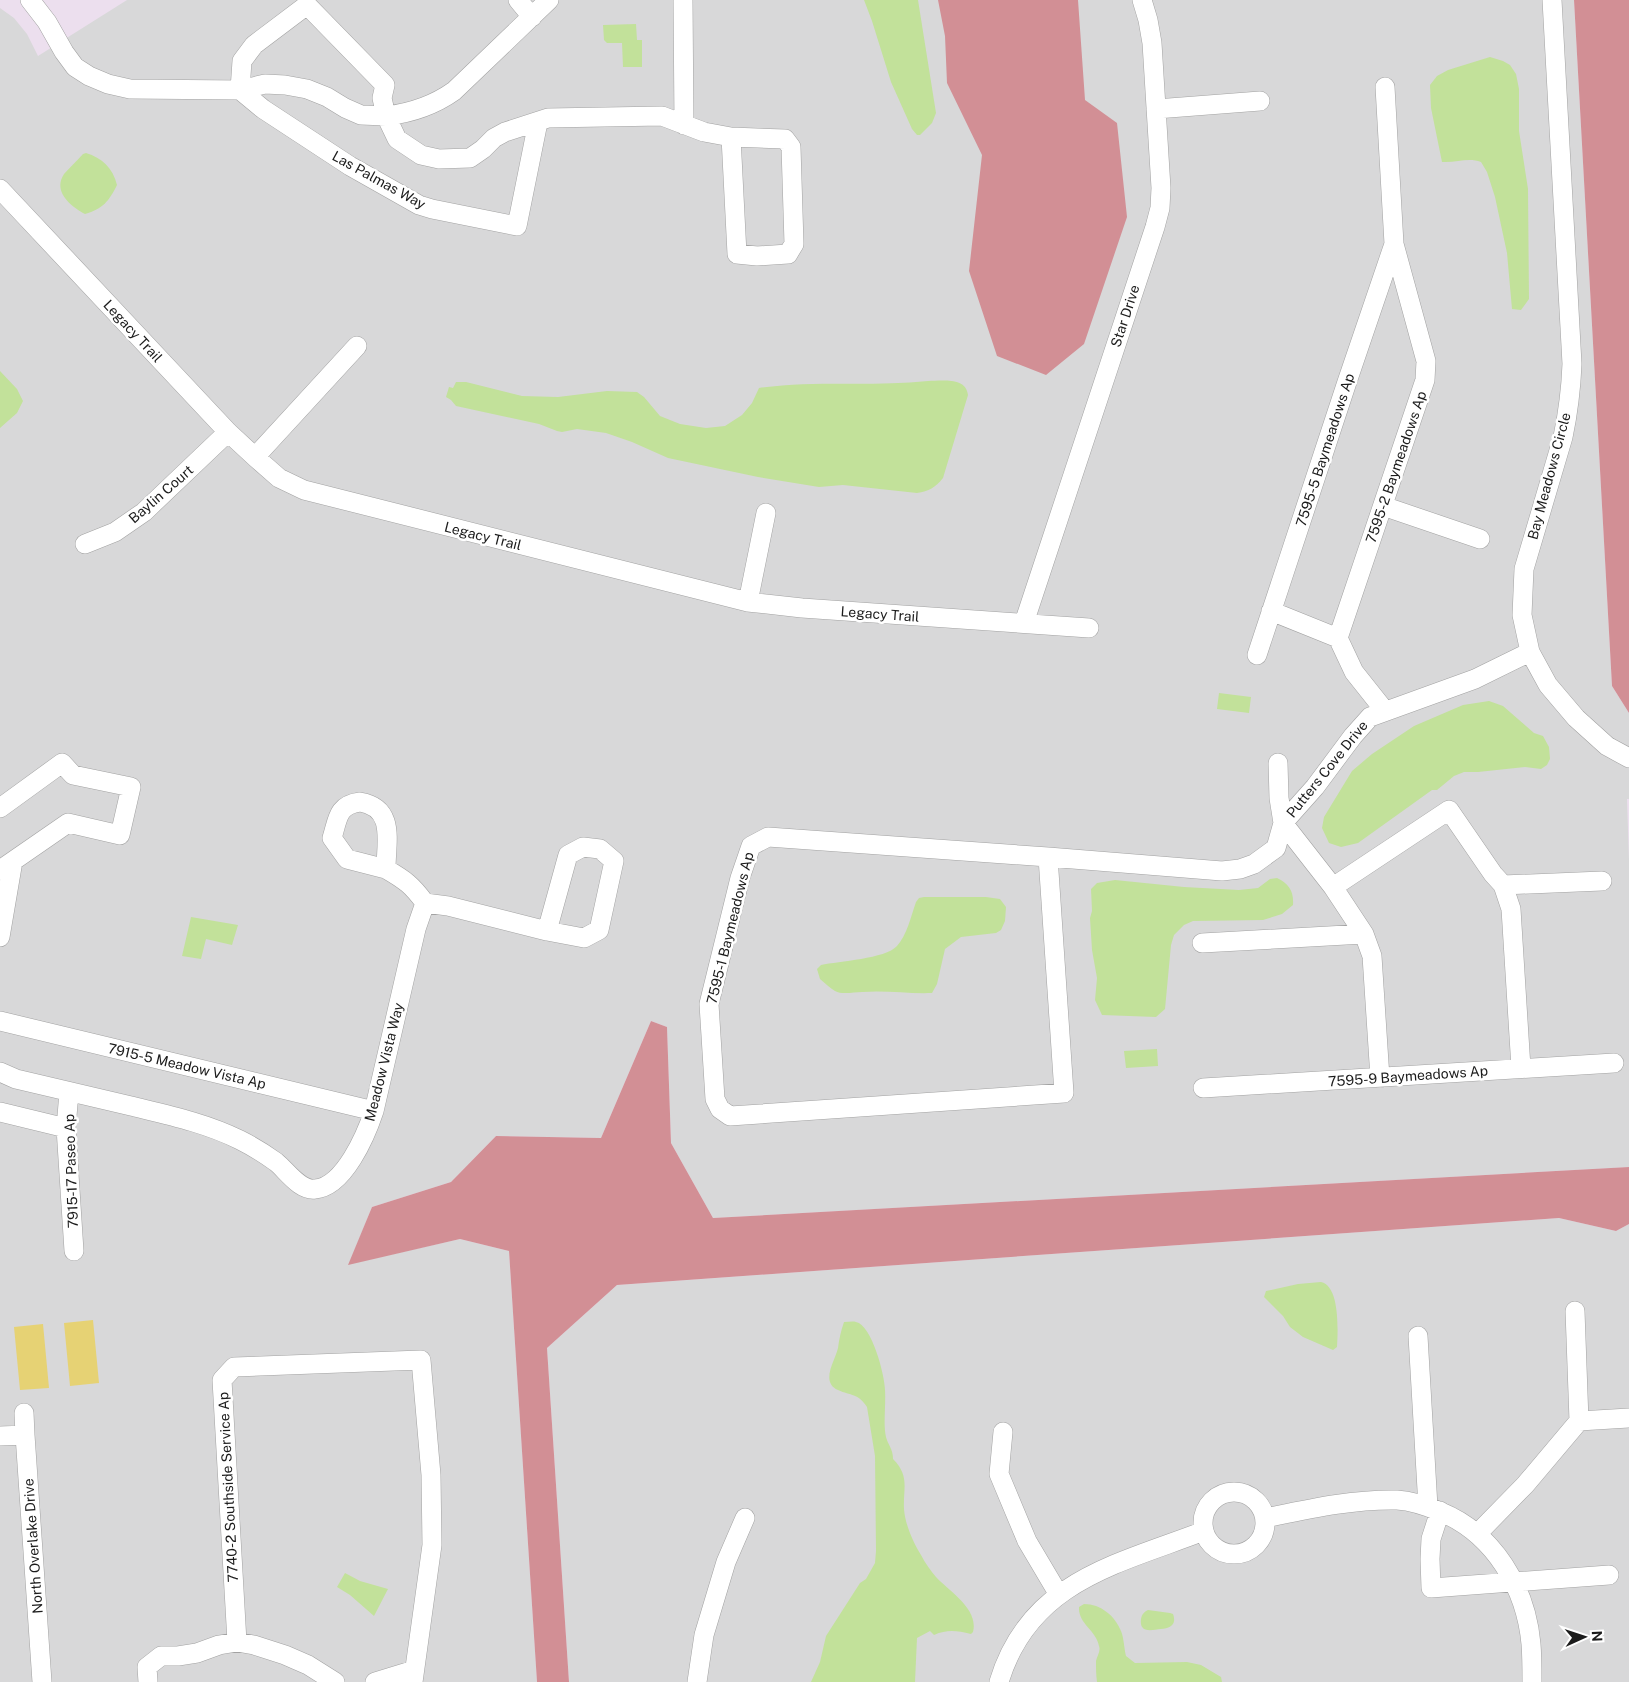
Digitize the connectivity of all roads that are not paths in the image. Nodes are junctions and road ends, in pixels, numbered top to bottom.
1 (30, 0) edge
2 (518, 0) edge
3 (549, 0) edge
4 (682, 0) edge
5 (1142, 0) edge
6 (1552, 0) edge
7 (532, 17) junction
8 (1384, 87) dead end
9 (240, 90) junction
10 (1260, 101) dead end
11 (1156, 109) junction
12 (386, 116) junction
13 (538, 122) junction
14 (684, 125) junction
15 (731, 137) junction
16 (0, 189) edge
17 (1394, 244) junction
18 (357, 346) dead end
19 (228, 432) junction
20 (255, 457) junction
21 (1383, 506) junction
22 (766, 513) dead end
23 (1480, 539) dead end
24 (85, 544) dead end
25 (748, 602) junction
26 (1271, 611) junction
27 (1024, 623) junction
28 (1089, 628) dead end
29 (1338, 638) junction
30 (1530, 652) junction
31 (1257, 655) dead end
32 (1385, 711) junction
33 (1629, 758) edge
34 (1278, 763) dead end
35 (0, 808) edge
36 (1283, 823) junction
37 (1048, 857) junction
38 (7, 866) edge
39 (386, 869) dead end
40 (1602, 881) dead end
41 (1503, 885) junction
42 (1333, 887) junction
43 (425, 903) junction
44 (547, 931) junction
45 (1364, 934) junction
46 (0, 936) edge
47 (1202, 943) dead end
48 (0, 1021) edge
49 (1614, 1063) dead end
50 (1521, 1068) junction
51 (0, 1072) edge
52 (1380, 1078) junction
53 (1203, 1088) dead end
54 (69, 1092) junction
55 (374, 1111) junction
56 (0, 1112) edge
57 (66, 1128) junction
58 (74, 1251) dead end
59 (1575, 1311) dead end
60 (1418, 1336) dead end
61 (24, 1413) dead end
62 (1629, 1418) edge
63 (1579, 1421) junction
64 (1003, 1432) dead end
65 (25, 1435) junction
66 (0, 1436) edge
67 (1434, 1509) junction
68 (745, 1518) dead end
69 (1265, 1518) junction
70 (1204, 1531) junction
71 (1478, 1533) junction
72 (1609, 1575) dead end
73 (1515, 1583) junction
74 (1059, 1595) junction
75 (238, 1642) junction
76 (413, 1676) edge
77 (42, 1682) edge
78 (148, 1682) edge
79 (335, 1682) edge
80 (375, 1682) edge
81 (697, 1682) edge
82 (999, 1682) edge
83 (1532, 1682) edge

1 - 9 street
2 - 7 street
3 - 7 street
4 - 14 street
5 - 11 street, Star Drive
6 - 30 street, Bay Meadows Circle
7 - 12 street
8 - 17 street, 7595-2 Baymeadows Ap
9 - 12 street
9 - 12 street
9 - 13 street, Las Palmas Way
10 - 11 street
11 - 27 street, Star Drive
12 - 13 street
13 - 14 street
14 - 15 street
15 - 15 street
16 - 19 street, Legacy Trail
17 - 21 street, 7595-2 Baymeadows Ap
17 - 26 street, 7595-5 Baymeadows Ap
18 - 20 street
19 - 20 street, Legacy Trail
19 - 24 street, Baylin Court
20 - 25 street, Legacy Trail
21 - 23 street
21 - 29 street, 7595-2 Baymeadows Ap
22 - 25 street
25 - 27 street, Legacy Trail
26 - 29 street
26 - 31 street, 7595-5 Baymeadows Ap
27 - 28 street, Legacy Trail
29 - 32 street
30 - 32 street, Putters Cove Drive
30 - 33 street, Bay Meadows Circle
32 - 36 street, Putters Cove Drive
34 - 36 street
35 - 38 street
36 - 37 street, Putters Cove Drive
36 - 42 street
37 - 37 street, 7595-1 Baymeadows Ap
38 - 46 street
39 - 43 street
40 - 41 street
41 - 42 street
41 - 50 street
42 - 45 street
43 - 44 street
43 - 55 street, Meadow Vista Way
44 - 44 street
45 - 47 street
45 - 52 street
48 - 55 street, 7915-5 Meadow Vista Ap
49 - 50 street, 7595-9 Baymeadows Ap
50 - 52 street, 7595-9 Baymeadows Ap
51 - 54 street, Meadow Vista Way
52 - 53 street, 7595-9 Baymeadows Ap
54 - 55 street, Meadow Vista Way
54 - 57 street, 7915-17 Paseo Ap
56 - 57 street
57 - 58 street, 7915-17 Paseo Ap
59 - 63 street
60 - 67 street
61 - 65 street, North Overlake Drive
62 - 63 street
63 - 71 street
64 - 74 street
65 - 66 street
65 - 77 street, North Overlake Drive
67 - 69 street
67 - 71 street
67 - 73 street
68 - 81 street
69 - 70 street
69 - 70 street
70 - 74 street
71 - 73 street
72 - 73 street
73 - 83 street
74 - 82 street
75 - 76 street, 7740-2 Southside Service Ap
75 - 78 street
75 - 79 street
76 - 80 street

